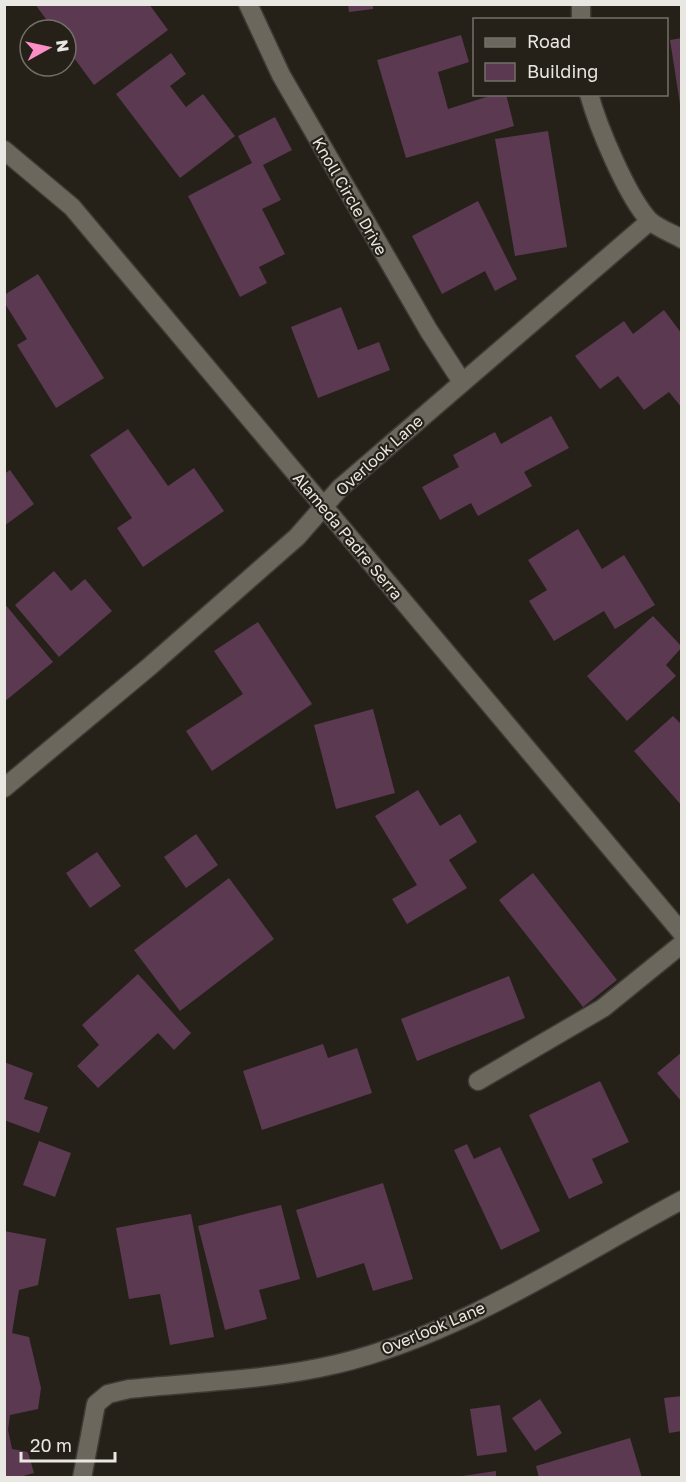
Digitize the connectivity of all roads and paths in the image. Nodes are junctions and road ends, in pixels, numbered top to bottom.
1 (248, 4) edge
2 (590, 96) edge
3 (4, 150) edge
4 (650, 221) junction
5 (681, 239) edge
6 (462, 382) junction
7 (324, 507) junction
8 (4, 788) edge
9 (681, 933) edge
10 (681, 944) edge
11 (478, 1081) dead end
12 (681, 1200) edge
13 (82, 1478) edge

1 - 6 street, Knoll Circle Drive
2 - 4 street
3 - 7 street, Alameda Padre Serra
4 - 5 street
4 - 6 street, Overlook Lane
6 - 7 street, Overlook Lane
7 - 8 street, Overlook Lane
7 - 9 street, Alameda Padre Serra
10 - 11 street
12 - 13 street, Overlook Lane

